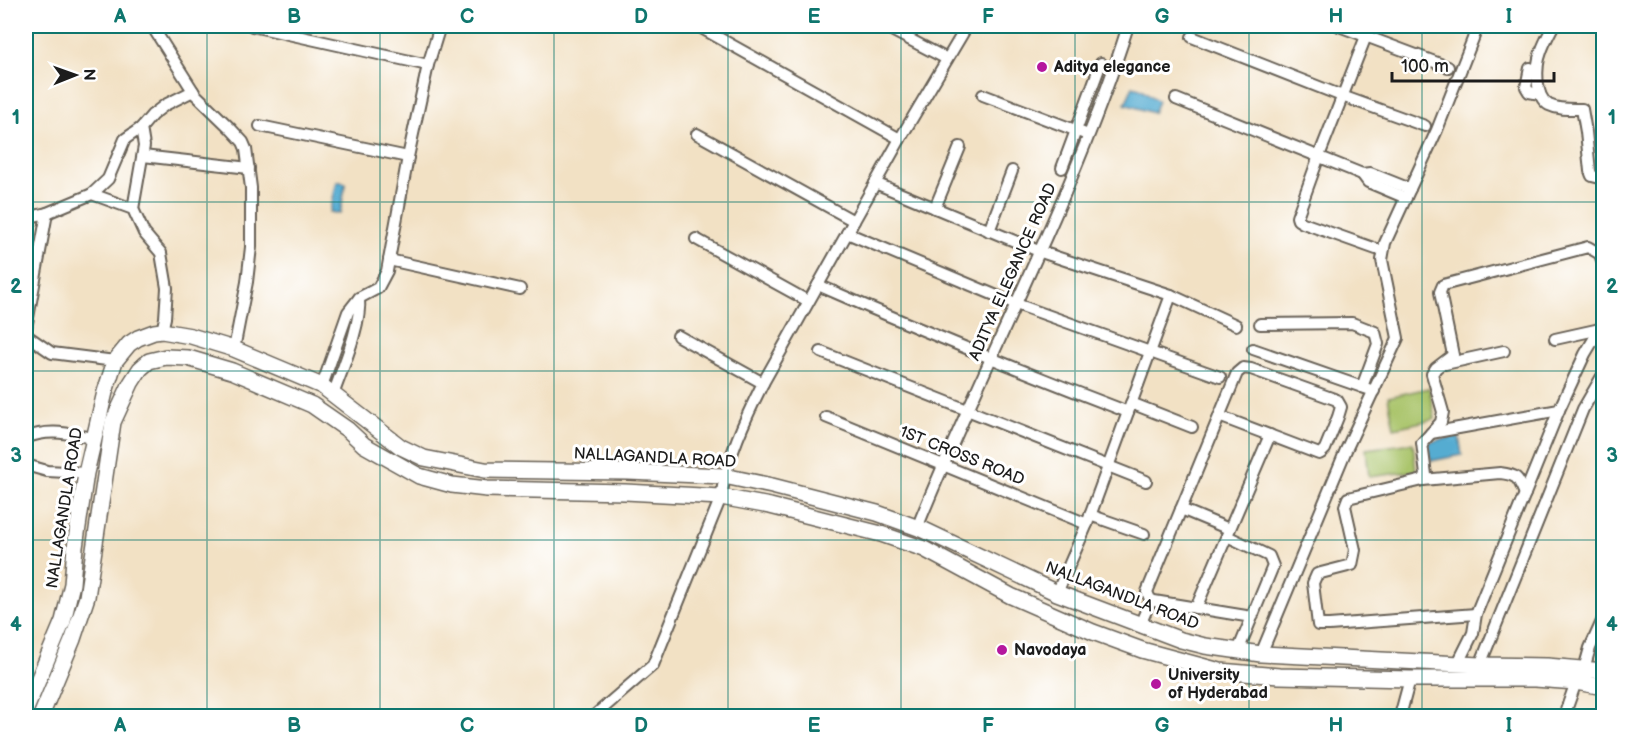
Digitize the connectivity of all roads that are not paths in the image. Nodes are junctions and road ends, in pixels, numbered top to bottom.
1 (152, 26) edge
2 (252, 26) edge
3 (440, 26) edge
4 (884, 26) edge
5 (967, 26) edge
6 (1128, 26) edge
7 (1339, 26) edge
8 (1370, 26) edge
9 (1479, 26) edge
10 (1553, 26) edge
11 (703, 29) dead end
12 (1365, 36) junction
13 (1192, 37) dead end
14 (946, 59) junction
15 (1101, 63) dead end
16 (428, 65) junction
17 (1448, 67) dead end
18 (1530, 68) dead end
19 (193, 91) junction
20 (1540, 94) junction
21 (983, 95) dead end
22 (1342, 96) junction
23 (1176, 99) dead end
24 (260, 126) dead end
25 (1425, 126) dead end
26 (1077, 127) junction
27 (141, 128) junction
28 (1090, 131) junction
29 (697, 134) dead end
30 (900, 140) junction
31 (960, 147) dead end
32 (142, 156) junction
33 (1318, 156) junction
34 (408, 157) junction
35 (249, 168) junction
36 (1062, 168) dead end
37 (1012, 171) dead end
38 (1604, 179) edge
39 (875, 183) junction
40 (1408, 193) junction
41 (92, 194) junction
42 (935, 208) junction
43 (133, 209) junction
44 (47, 213) junction
45 (26, 218) edge
46 (854, 220) junction
47 (989, 231) junction
48 (847, 233) junction
49 (696, 239) dead end
50 (1376, 249) dead end
51 (1041, 252) junction
52 (389, 261) junction
53 (1604, 267) edge
54 (818, 285) junction
55 (520, 289) dead end
56 (1171, 295) junction
57 (808, 301) junction
58 (1016, 304) junction
59 (1260, 324) dead end
60 (1236, 325) dead end
61 (1602, 326) edge
62 (26, 329) edge
63 (162, 331) junction
64 (26, 335) edge
65 (678, 336) dead end
66 (1555, 339) dead end
67 (234, 349) junction
68 (1252, 349) dead end
69 (1150, 351) junction
70 (1504, 351) dead end
71 (821, 352) dead end
72 (990, 359) junction
73 (115, 361) junction
74 (1442, 364) junction
75 (1604, 373) edge
76 (1220, 377) dead end
77 (762, 383) junction
78 (1362, 387) junction
79 (328, 390) junction
80 (1374, 391) junction
81 (1130, 407) junction
82 (1559, 410) junction
83 (967, 411) junction
84 (1219, 416) junction
85 (826, 417) dead end
86 (1192, 427) dead end
87 (1431, 433) junction
88 (1270, 435) junction
89 (26, 438) edge
90 (93, 438) junction
91 (943, 464) junction
92 (26, 465) edge
93 (1108, 466) junction
94 (86, 473) junction
95 (724, 476) junction
96 (1423, 480) junction
97 (1146, 481) dead end
98 (1525, 494) junction
99 (721, 497) junction
100 (1181, 509) junction
101 (1089, 520) junction
102 (917, 528) junction
103 (1228, 533) junction
104 (1144, 534) dead end
105 (72, 584) junction
106 (88, 588) junction
107 (1057, 593) junction
108 (1148, 606) dead end
109 (1196, 608) junction
110 (1476, 614) junction
111 (1252, 617) junction
112 (1604, 617) edge
113 (1140, 625) junction
114 (1238, 651) junction
115 (1261, 654) junction
116 (1458, 663) junction
117 (1480, 665) junction
118 (1604, 671) edge
119 (1580, 675) junction
120 (1410, 679) junction
121 (1604, 687) edge
122 (26, 709) edge
123 (41, 717) edge
124 (594, 717) edge
125 (1400, 717) edge
126 (1564, 717) edge

1 - 19 street
2 - 16 street
3 - 16 street
4 - 14 street
5 - 14 street
6 - 28 street, ADITYA ELEGANCE ROAD
7 - 12 street
8 - 12 street
9 - 40 street
10 - 20 street
11 - 30 street
12 - 17 street
12 - 22 street
13 - 22 street
14 - 30 street
15 - 26 street
16 - 34 street
18 - 20 street
19 - 27 street
19 - 35 street
20 - 38 street
21 - 26 street
22 - 25 street
22 - 33 street
23 - 33 street
24 - 34 street
26 - 28 street
26 - 36 street
27 - 32 street
27 - 41 street
28 - 51 street, ADITYA ELEGANCE ROAD
29 - 46 street
30 - 39 street
31 - 42 street
32 - 35 street
32 - 43 street
33 - 40 street
33 - 50 street
34 - 52 street
35 - 67 street
37 - 47 street
39 - 42 street
39 - 46 street
40 - 80 street
41 - 43 street
41 - 44 street
42 - 47 street
43 - 63 street
44 - 45 street
44 - 62 street
46 - 48 street
47 - 51 street
48 - 54 street
48 - 58 street
49 - 57 street
51 - 56 street
51 - 58 street, ADITYA ELEGANCE ROAD
52 - 55 street
52 - 79 street
53 - 74 street
54 - 57 street
54 - 72 street
56 - 60 street
56 - 69 street
57 - 77 street
58 - 69 street
58 - 72 street, ADITYA ELEGANCE ROAD
59 - 78 street
61 - 66 street
61 - 82 street
63 - 67 main road, NALLAGANDLA ROAD
63 - 73 main road, NALLAGANDLA ROAD
64 - 73 street
65 - 77 street
67 - 79 main road, NALLAGANDLA ROAD
68 - 78 street
69 - 76 street
69 - 81 street
70 - 74 street
71 - 83 street
72 - 81 street
72 - 83 street, ADITYA ELEGANCE ROAD
73 - 90 main road, NALLAGANDLA ROAD
74 - 87 street
75 - 117 street
77 - 95 street
78 - 80 street
79 - 95 main road, NALLAGANDLA ROAD
80 - 115 street
81 - 86 street
81 - 93 street
82 - 87 street
82 - 98 street
83 - 91 street, ADITYA ELEGANCE ROAD
83 - 93 street
84 - 88 street
84 - 88 street
84 - 100 street
85 - 91 street, 1ST CROSS ROAD
87 - 96 street
88 - 103 street
89 - 90 street
90 - 94 main road, NALLAGANDLA ROAD
91 - 101 street, 1ST CROSS ROAD
91 - 102 street, ADITYA ELEGANCE ROAD
92 - 94 street
93 - 97 street
93 - 101 street
94 - 105 main road, NALLAGANDLA ROAD
95 - 99 street
95 - 102 main road, NALLAGANDLA ROAD
96 - 98 street
96 - 110 street
98 - 110 street
99 - 106 main road, NALLAGANDLA ROAD
99 - 120 main road, NALLAGANDLA ROAD
99 - 124 street
100 - 103 street
100 - 109 street
101 - 104 street, 1ST CROSS ROAD
101 - 107 street
102 - 107 main road, NALLAGANDLA ROAD
103 - 109 street
103 - 111 street
105 - 106 main road
105 - 122 main road, NALLAGANDLA ROAD
106 - 123 main road, NALLAGANDLA ROAD
107 - 113 main road, NALLAGANDLA ROAD
108 - 113 street
109 - 111 street
110 - 116 street
111 - 114 street
112 - 119 street
113 - 114 main road, NALLAGANDLA ROAD
114 - 115 main road, NALLAGANDLA ROAD
115 - 116 main road, NALLAGANDLA ROAD
116 - 117 main road, NALLAGANDLA ROAD
117 - 119 main road, NALLAGANDLA ROAD
118 - 119 main road, NALLAGANDLA ROAD
119 - 120 main road, NALLAGANDLA ROAD
119 - 121 main road, NALLAGANDLA ROAD
119 - 126 street
120 - 125 street

